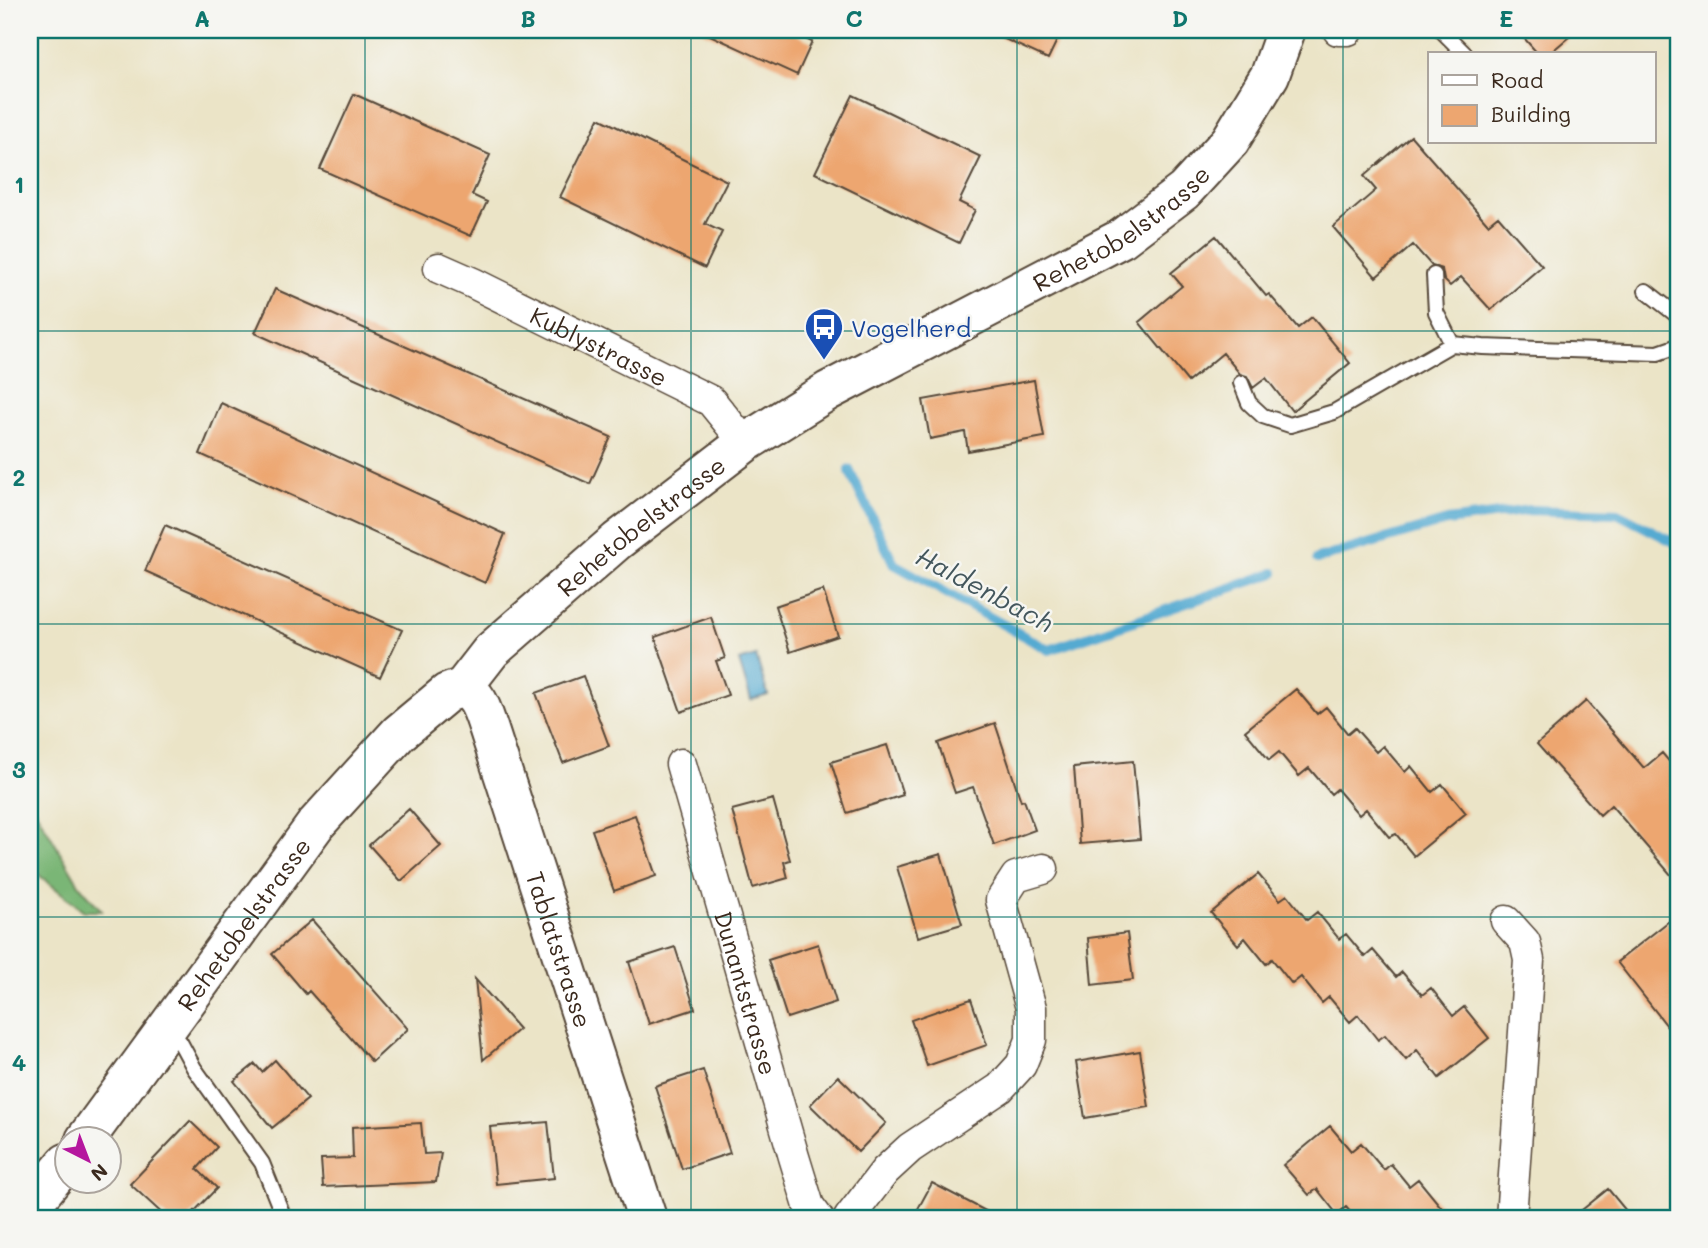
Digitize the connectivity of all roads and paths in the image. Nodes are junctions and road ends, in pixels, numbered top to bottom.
1 (1286, 30) edge
2 (1338, 30) edge
3 (1348, 30) edge
4 (1441, 30) edge
5 (1463, 52) edge
6 (439, 268) dead end
7 (1434, 275) dead end
8 (1646, 291) dead end
9 (1678, 316) edge
10 (1452, 344) junction
11 (1678, 346) edge
12 (1241, 383) dead end
13 (745, 443) junction
14 (463, 687) junction
15 (681, 764) dead end
16 (1043, 869) dead end
17 (1506, 921) dead end
18 (163, 1034) junction
19 (95, 1126) edge
20 (52, 1180) edge
21 (30, 1207) edge
22 (284, 1218) edge
23 (647, 1218) edge
24 (818, 1218) edge
25 (849, 1218) edge
26 (1511, 1218) edge

1 - 13 street, Rehetobelstrasse
2 - 3 street
4 - 5 lane
6 - 13 street, Kublystrasse
7 - 10 lane
8 - 9 lane
10 - 11 lane
10 - 12 lane
13 - 14 street, Rehetobelstrasse
14 - 18 street, Rehetobelstrasse
14 - 23 street, Tablatstrasse
15 - 24 street, Dunantstrasse
16 - 25 street
17 - 26 street
18 - 19 street, Rehetobelstrasse
18 - 22 lane
20 - 21 street

